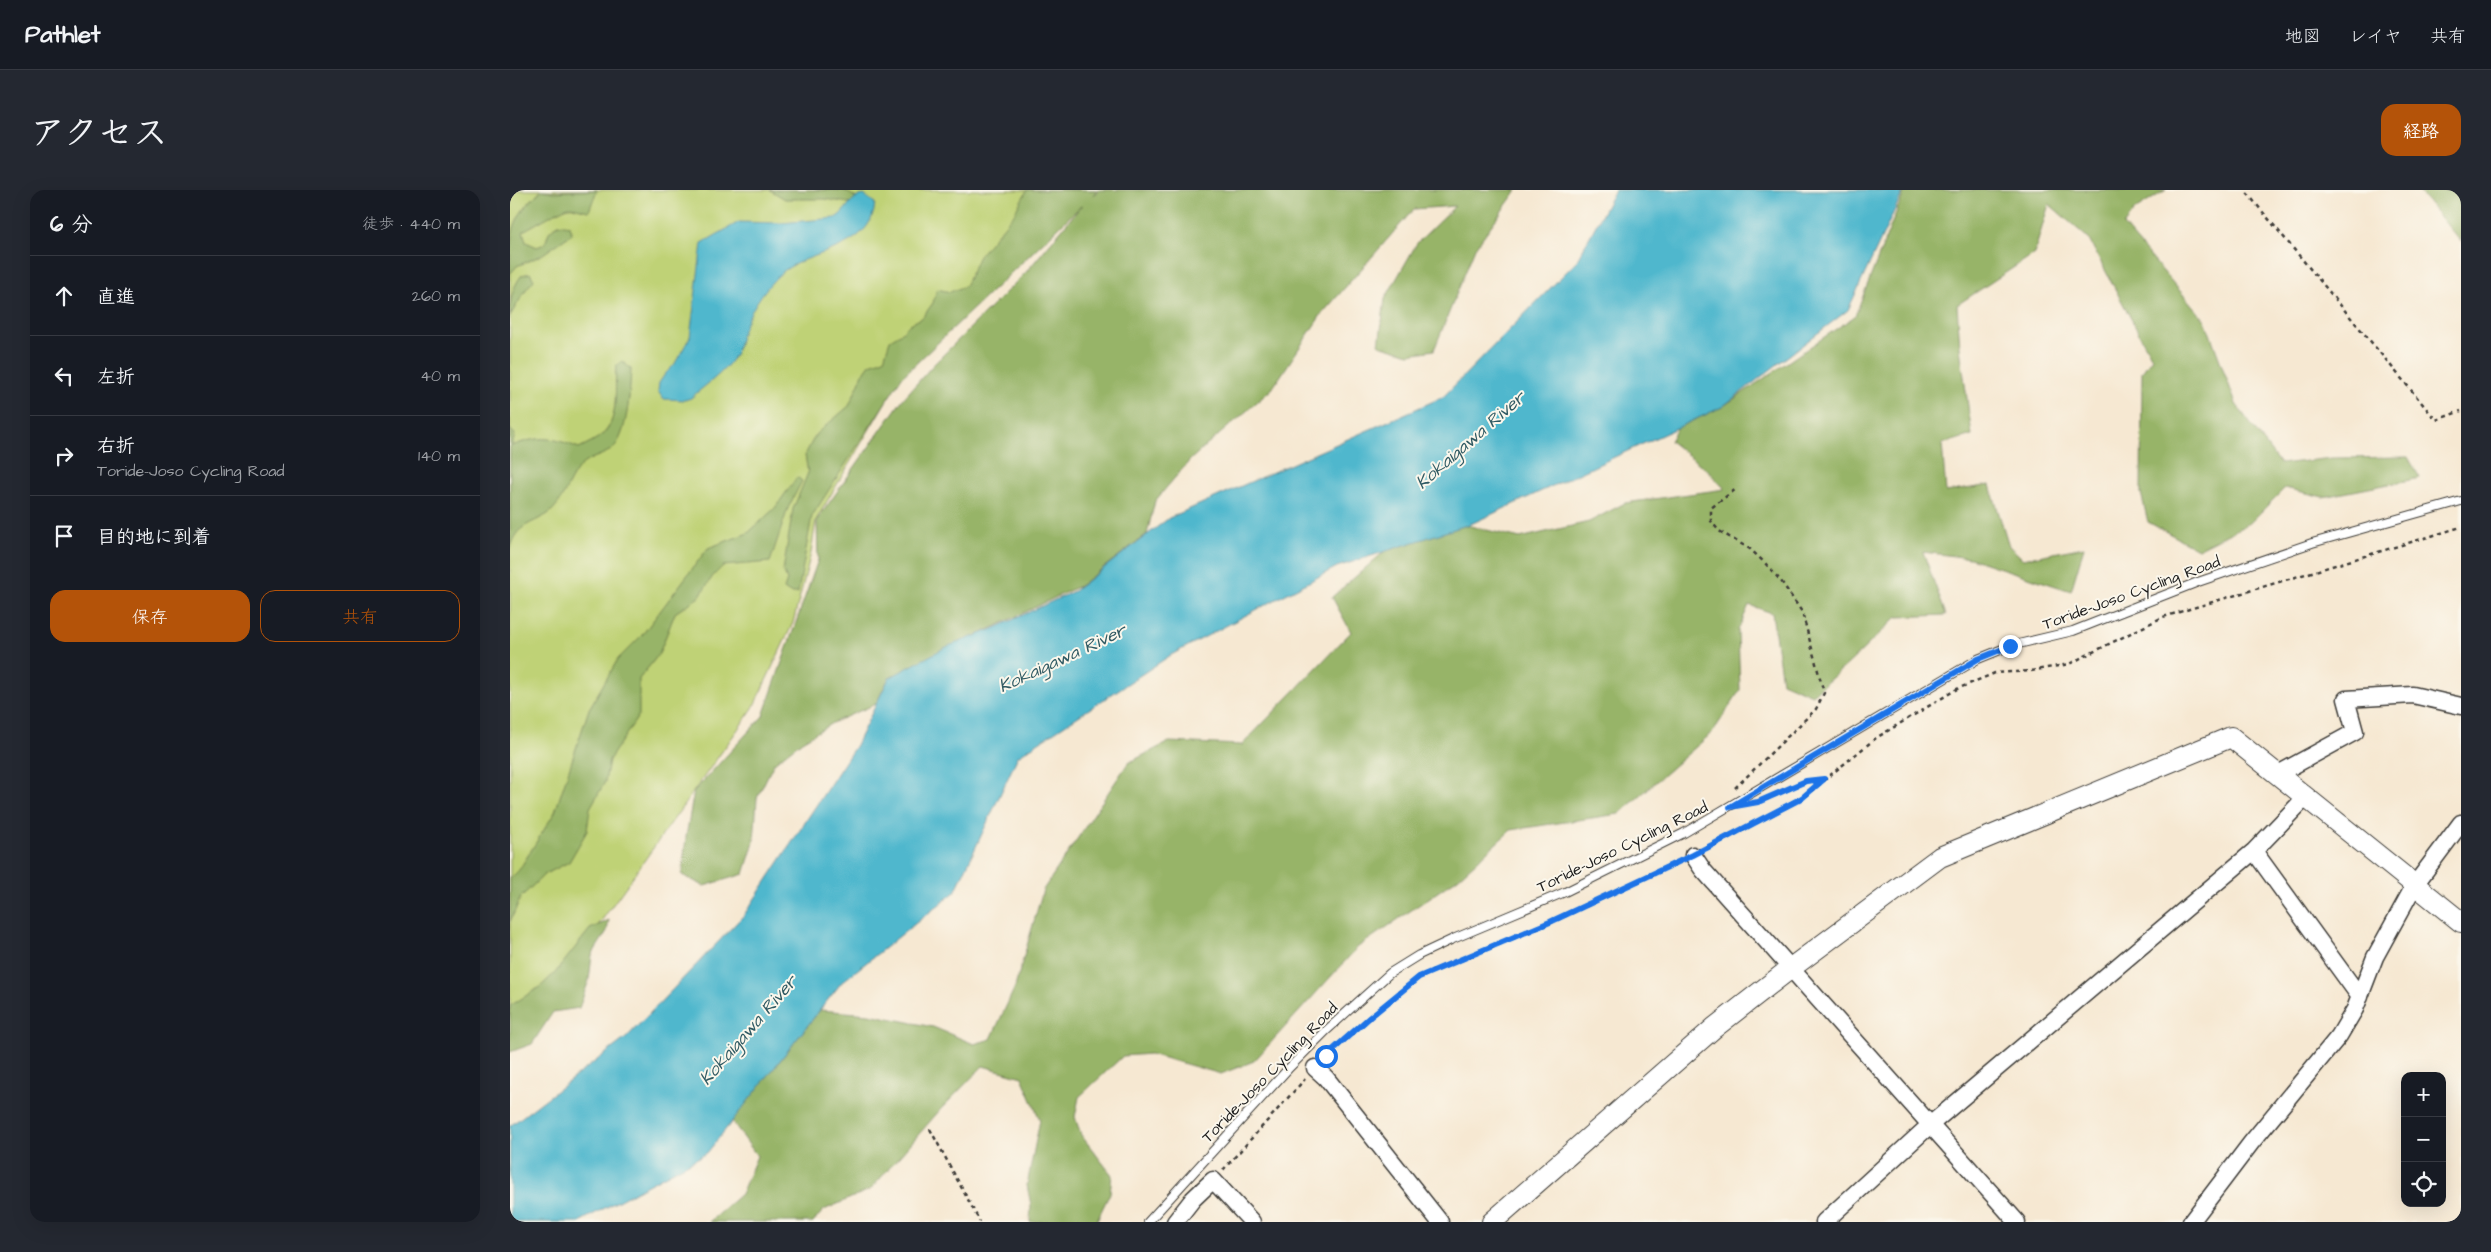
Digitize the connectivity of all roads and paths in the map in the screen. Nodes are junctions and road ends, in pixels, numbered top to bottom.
1 (2247, 193) dead end
2 (2461, 411) edge
3 (1736, 489) dead end
4 (2461, 501) edge
5 (2461, 527) edge
6 (2461, 706) edge
7 (2278, 774) junction
8 (1824, 779) junction
9 (2305, 798) junction
10 (1758, 802) dead end
11 (1730, 807) junction
12 (2461, 823) edge
13 (2254, 851) junction
14 (1693, 855) junction
15 (2414, 886) junction
16 (2461, 922) edge
17 (1790, 968) junction
18 (2360, 997) junction
19 (1315, 1068) junction
20 (1931, 1124) junction
21 (930, 1129) dead end
22 (1213, 1180) junction
23 (980, 1222) edge
24 (1148, 1222) edge
25 (1176, 1222) edge
26 (1252, 1222) edge
27 (1440, 1222) edge
28 (1492, 1222) edge
29 (1824, 1222) edge
30 (2017, 1222) edge
31 (2191, 1222) edge

1 - 2 path
3 - 11 path
4 - 11 lane, Toride-Joso Cycling Road
5 - 8 path
6 - 7 street
7 - 9 street
7 - 17 street
8 - 10 path
8 - 14 path
9 - 13 street
9 - 15 street
11 - 24 lane, Toride-Joso Cycling Road
12 - 15 street
13 - 18 street
13 - 20 street
14 - 17 street
14 - 19 path
15 - 16 street
15 - 18 street
17 - 20 street
17 - 28 street
18 - 31 street
19 - 22 path
19 - 27 street
20 - 29 street
20 - 30 street
21 - 23 path
22 - 25 street
22 - 26 street

